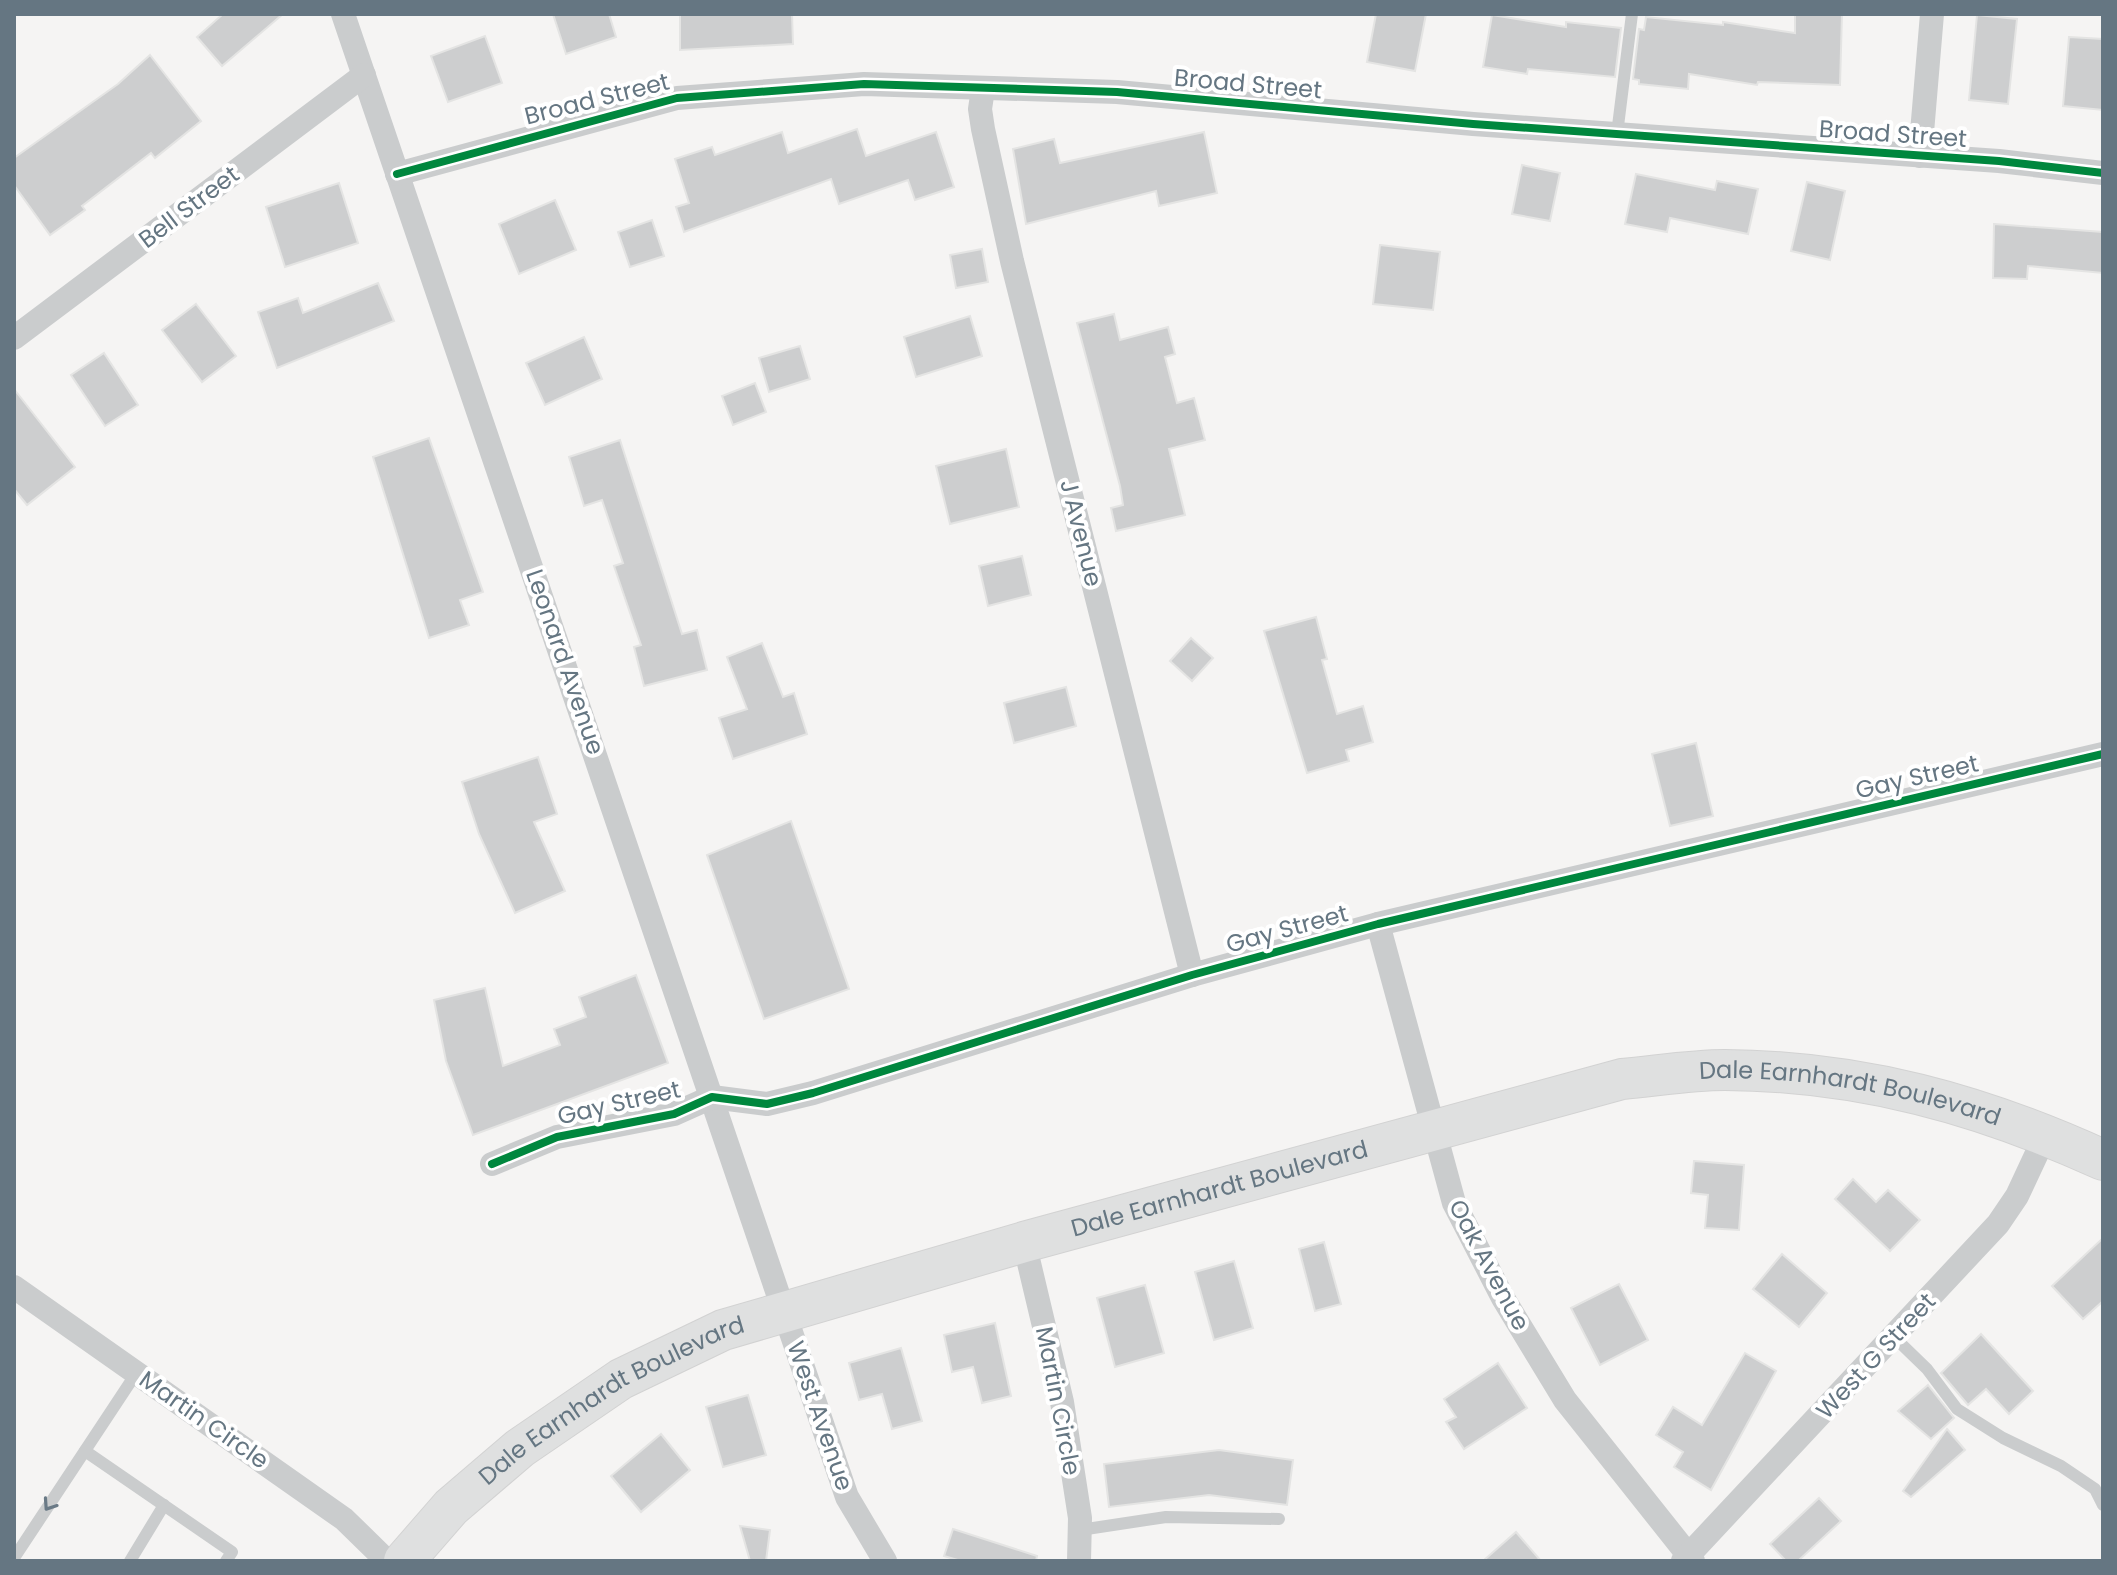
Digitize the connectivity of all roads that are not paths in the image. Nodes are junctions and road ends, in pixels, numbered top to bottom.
1 (343, 14) edge
2 (1632, 14) edge
3 (1932, 14) edge
4 (364, 75) junction
5 (983, 89) junction
6 (1617, 134) junction
7 (1920, 156) junction
8 (2103, 173) edge
9 (397, 174) junction
10 (14, 338) edge
11 (2103, 754) edge
12 (1378, 924) junction
13 (1192, 975) junction
14 (712, 1097) junction
15 (1433, 1133) junction
16 (2046, 1134) junction
17 (2103, 1160) edge
18 (492, 1164) dead end
19 (1024, 1242) junction
20 (14, 1287) edge
21 (784, 1311) junction
22 (1894, 1337) junction
23 (137, 1372) junction
24 (85, 1451) junction
25 (164, 1505) junction
26 (2103, 1505) edge
27 (1279, 1519) dead end
28 (1080, 1530) junction
29 (14, 1558) edge
30 (1688, 1559) edge
31 (130, 1561) edge
32 (226, 1561) edge
33 (387, 1561) edge
34 (404, 1561) edge
35 (885, 1561) edge
36 (1079, 1561) edge

1 - 4 street, Leonard Avenue
2 - 6 lane
3 - 7 street
4 - 9 street, Leonard Avenue
4 - 10 street, Bell Street
5 - 6 street, Broad Street
5 - 9 street, Broad Street
5 - 13 street, J Avenue
6 - 7 street, Broad Street
7 - 8 street, Broad Street
9 - 14 street, Leonard Avenue
11 - 12 street, Gay Street
12 - 13 street, Gay Street
12 - 15 street, Oak Avenue
13 - 14 street, Gay Street
14 - 18 street, Gay Street
14 - 21 street, Leonard Avenue
15 - 16 main road, Dale Earnhardt Boulevard
15 - 19 main road, Dale Earnhardt Boulevard
15 - 30 street, Oak Avenue
16 - 17 main road, Dale Earnhardt Boulevard
16 - 22 street, West G Street
19 - 21 main road, Dale Earnhardt Boulevard
19 - 28 street, Martin Circle
20 - 23 street, Martin Circle
21 - 34 main road, Dale Earnhardt Boulevard
21 - 35 street, West Avenue
22 - 26 lane
22 - 30 street, West G Street
23 - 24 lane
23 - 33 street, Martin Circle
24 - 25 lane
24 -> 29 lane
25 - 31 lane
25 - 32 lane
27 - 28 lane
28 - 36 street, Martin Circle

